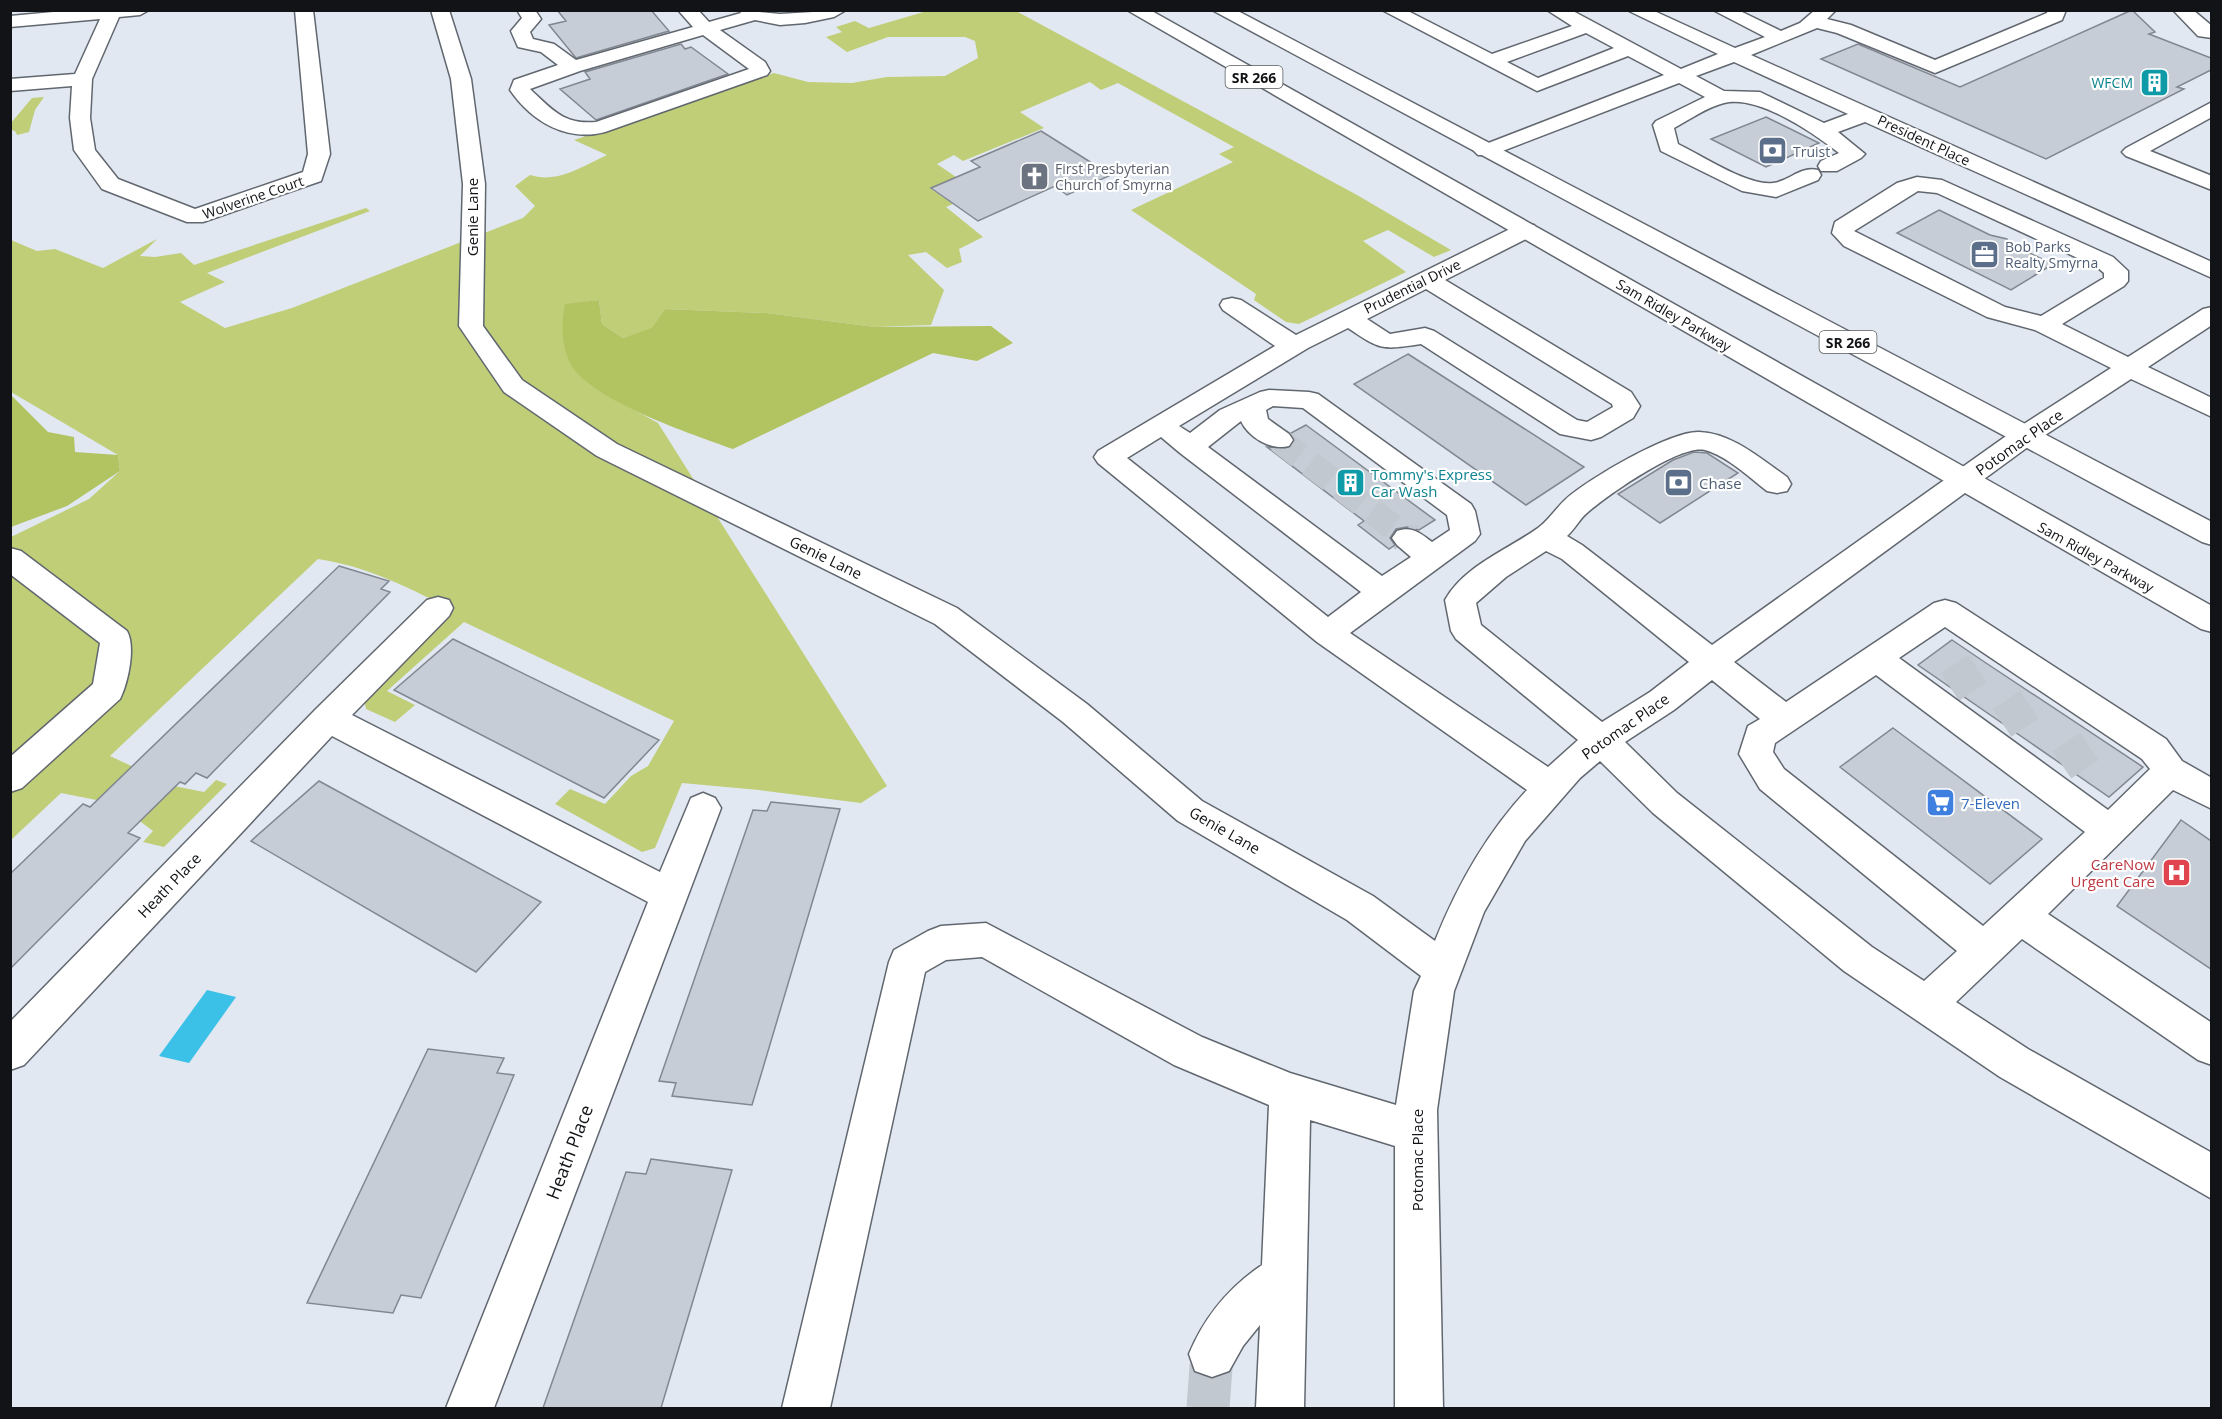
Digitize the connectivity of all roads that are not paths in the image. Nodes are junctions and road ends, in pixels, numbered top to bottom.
1 (140, 10) edge
2 (304, 10) edge
3 (526, 10) edge
4 (687, 10) edge
5 (837, 10) edge
6 (1136, 10) edge
7 (1221, 10) edge
8 (1391, 10) edge
9 (1556, 10) edge
10 (1636, 10) edge
11 (1722, 10) edge
12 (2057, 10) edge
13 (2182, 10) edge
14 (443, 12) edge
15 (112, 13) junction
16 (751, 13) edge
17 (1820, 16) edge
18 (10, 22) edge
19 (1587, 27) junction
20 (705, 28) junction
21 (2211, 32) edge
22 (1780, 37) junction
23 (1628, 49) junction
24 (1736, 54) junction
25 (1491, 61) junction
26 (573, 67) junction
27 (1679, 77) junction
28 (82, 79) junction
29 (10, 85) edge
30 (1720, 97) junction
31 (2211, 108) edge
32 (1867, 114) junction
33 (1823, 130) junction
34 (1485, 151) junction
35 (2211, 184) edge
36 (2041, 193) junction
37 (1999, 213) junction
38 (1526, 230) junction
39 (2211, 271) edge
40 (1427, 279) junction
41 (1232, 305) dead end
42 (2211, 314) edge
43 (1348, 318) junction
44 (2044, 325) junction
45 (1299, 343) junction
46 (2129, 368) junction
47 (2206, 399) edge
48 (1252, 406) junction
49 (1161, 425) junction
50 (2026, 435) junction
51 (1279, 440) tunnel mouth
52 (1190, 447) junction
53 (1962, 481) junction
54 (1777, 484) dead end
55 (2211, 535) edge
56 (1407, 538) tunnel mouth
57 (1547, 538) junction
58 (1432, 557) junction
59 (10, 558) edge
60 (1382, 592) junction
61 (438, 608) dead end
62 (2211, 621) edge
63 (1328, 634) junction
64 (1876, 658) junction
65 (1713, 661) junction
66 (328, 718) junction
67 (1785, 720) junction
68 (1601, 740) junction
69 (2170, 771) junction
70 (10, 778) edge
71 (1550, 788) junction
72 (2211, 795) edge
73 (703, 808) dead end
74 (2110, 831) junction
75 (669, 895) junction
76 (2020, 916) junction
77 (1984, 950) junction
78 (1443, 970) junction
79 (1926, 1005) junction
80 (2211, 1046) edge
81 (10, 1051) edge
82 (1290, 1093) junction
83 (1417, 1132) junction
84 (2211, 1178) edge
85 (1284, 1277) junction
86 (1212, 1354) tunnel mouth
87 (470, 1408) edge
88 (806, 1408) edge
89 (1280, 1408) edge
90 (1419, 1408) edge

1 - 15 street
2 - 28 street, Wolverine Court
3 - 26 street
4 - 20 street
5 - 16 street
6 - 38 street, Sam Ridley Parkway / SR 266
7 - 34 street, SR 266
8 - 25 street
9 - 19 street
10 - 24 street, President Place
11 - 22 street
12 - 17 street
13 - 21 street
14 - 78 street, Genie Lane
15 - 18 street
15 - 28 street, Wolverine Court
16 - 20 street
17 - 22 street
19 - 23 street
19 - 25 street
20 - 26 street
20 - 26 street
22 - 24 street
23 - 25 street
23 - 27 street
24 - 27 street
24 - 32 street, President Place
27 - 30 street
27 - 34 street
28 - 29 street
30 - 33 street
30 - 33 street
31 - 35 street
32 - 33 street
32 - 36 street, President Place
34 - 50 street, SR 266
36 - 37 street
36 - 39 street, President Place
37 - 44 street
37 - 44 street
38 - 40 street, Prudential Drive
38 - 53 street, Sam Ridley Parkway / SR 266
40 - 43 street, Prudential Drive
40 - 43 street
41 - 45 street
42 - 46 street, Potomac Place
43 - 45 street, Prudential Drive
44 - 46 street
45 - 49 street, Prudential Drive
46 - 47 street
46 - 50 street, Potomac Place
48 - 51 street
48 - 52 street
48 - 58 street
49 - 52 street
49 - 63 street, Prudential Drive
50 - 53 street, Potomac Place
50 - 55 street, SR 266
52 - 60 street
53 - 62 street, Sam Ridley Parkway / SR 266
53 - 65 street, Potomac Place
54 - 57 street
56 - 58 street
57 - 65 street
57 - 68 street
58 - 60 street
59 - 70 street
60 - 63 street
61 - 66 street, Heath Place
63 - 71 street
64 - 67 street
64 - 69 street
64 - 74 street
65 - 67 street
65 - 68 street, Potomac Place
66 - 75 street
66 - 81 street, Heath Place
67 - 77 street
68 - 71 street, Potomac Place
68 - 79 street
69 - 72 street
69 - 74 street
71 - 78 street, Potomac Place
73 - 75 street, Heath Place
74 - 76 street
75 - 87 street, Heath Place
76 - 77 street
76 - 80 street
77 - 79 street
78 - 83 street, Potomac Place
79 - 84 street
82 - 83 street
82 - 85 street
82 - 88 street
83 - 90 street, Potomac Place
85 - 86 street
85 - 89 street

